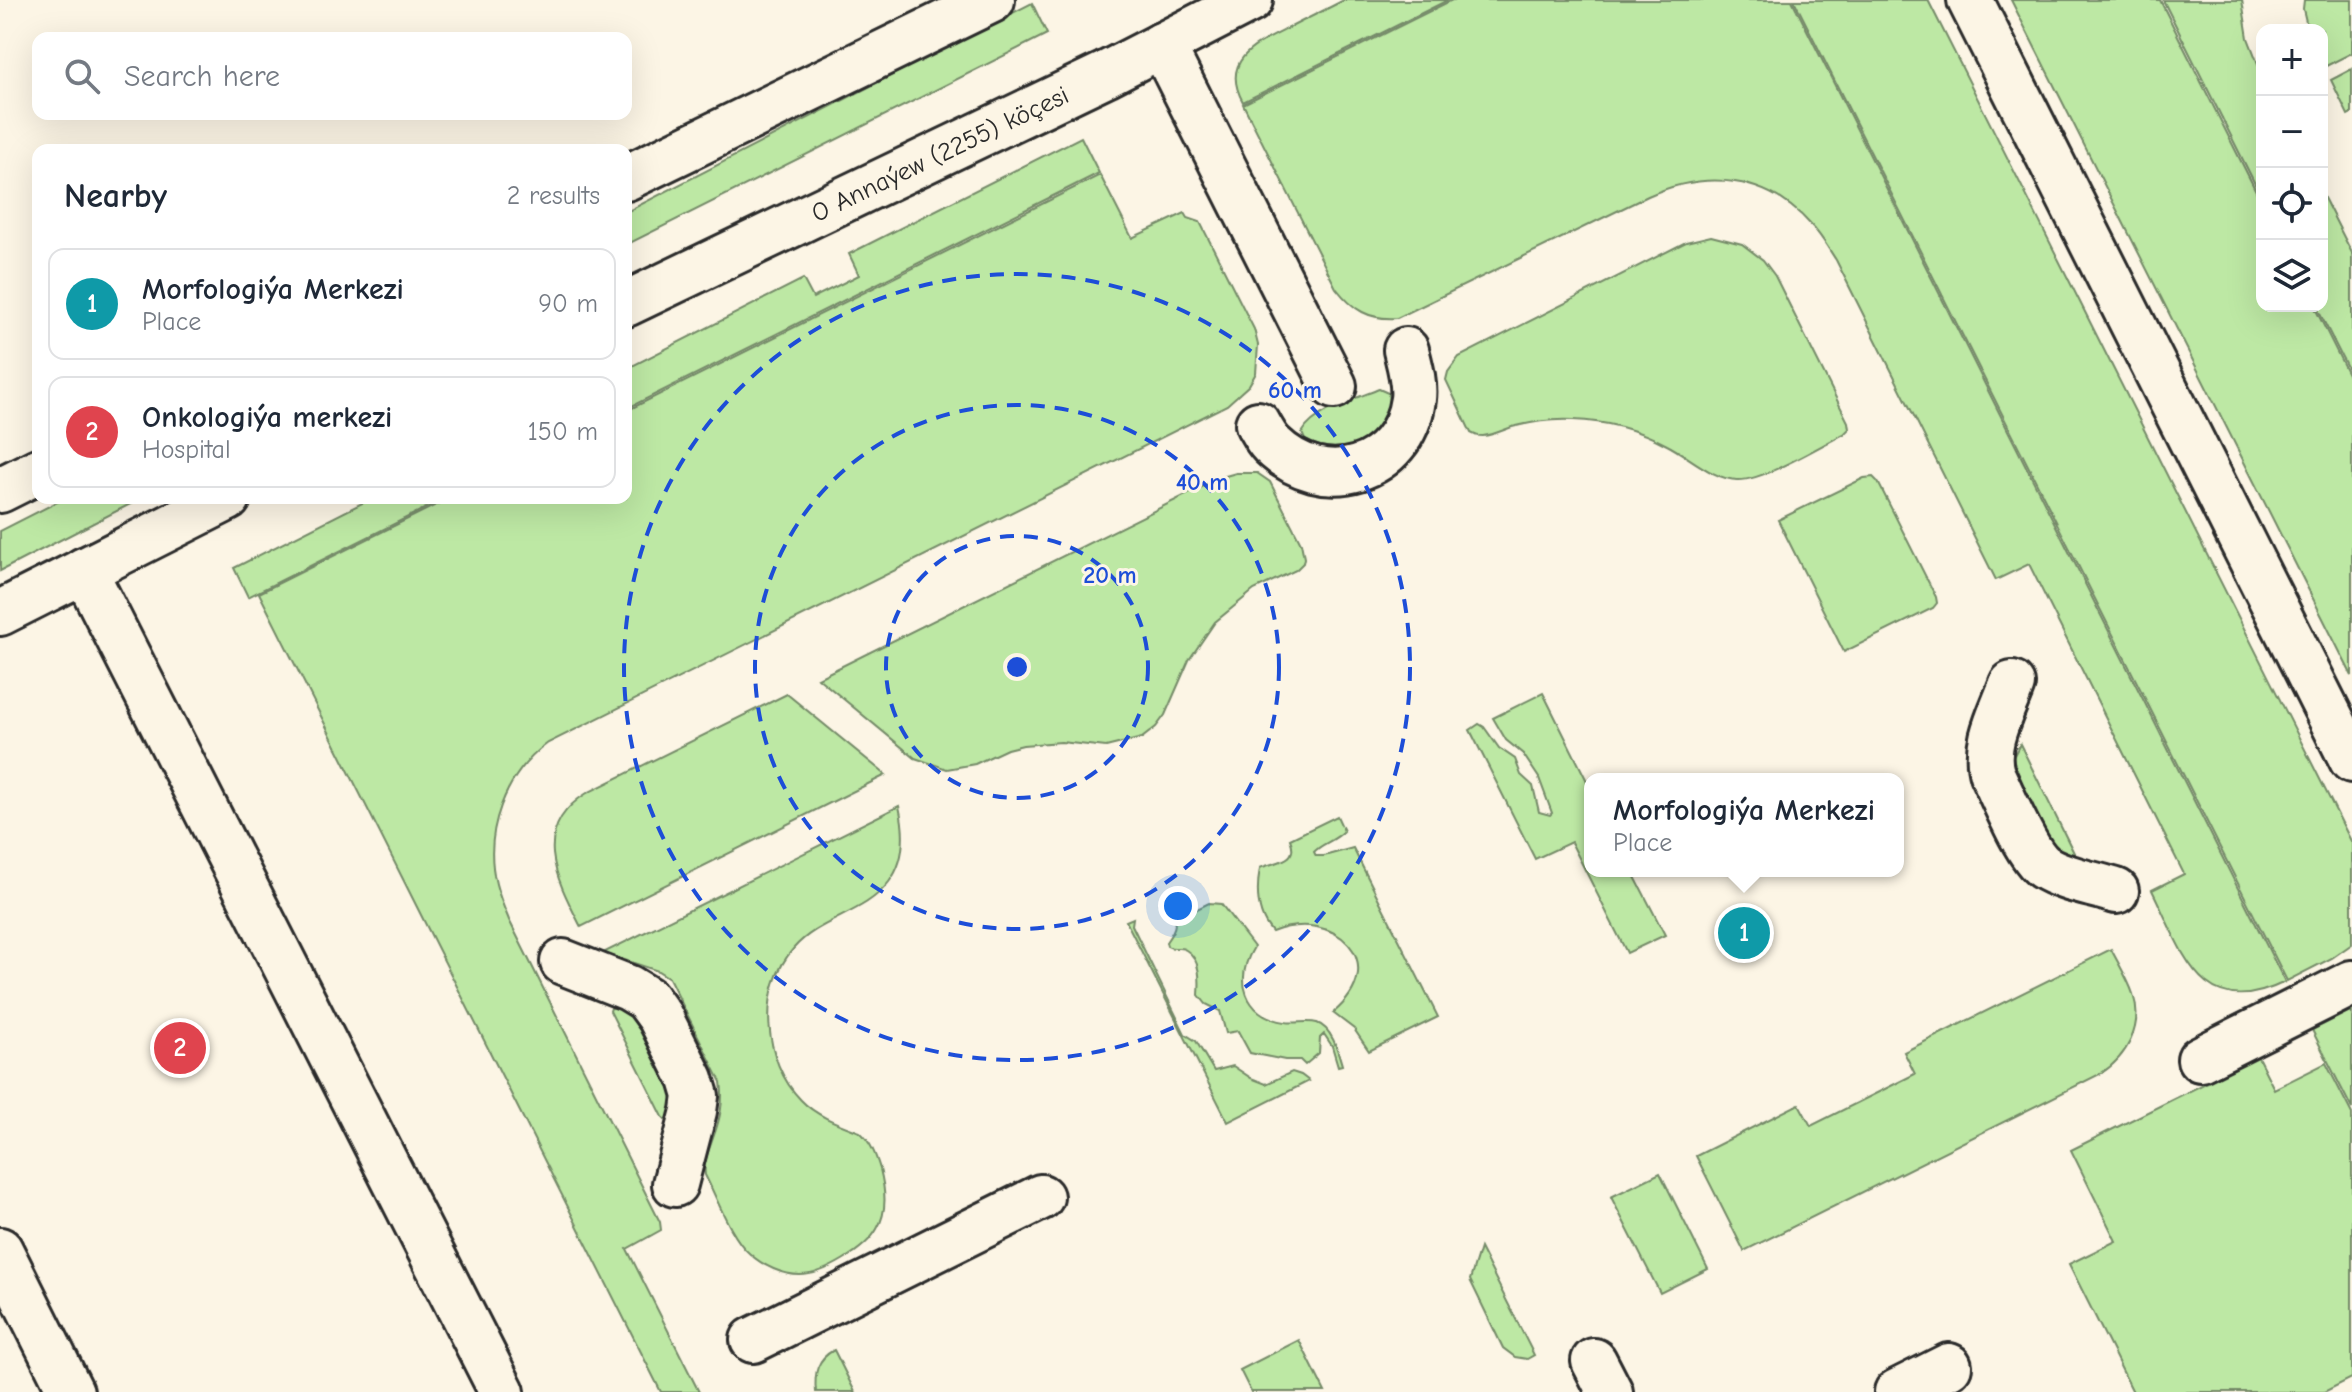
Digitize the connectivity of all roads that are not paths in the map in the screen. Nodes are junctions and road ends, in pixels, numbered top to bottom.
1 (992, 0) edge
2 (1250, 0) edge
3 (1970, 0) edge
4 (1162, 45) junction
5 (632, 175) edge
6 (632, 301) edge
7 (1406, 350) dead end
8 (1334, 386) dead end
9 (1258, 424) dead end
10 (32, 474) edge
11 (0, 490) edge
12 (216, 504) edge
13 (84, 570) junction
14 (0, 613) edge
15 (2012, 684) dead end
16 (2352, 760) edge
17 (2116, 891) dead end
18 (563, 962) dead end
19 (2352, 983) edge
20 (2200, 1059) dead end
21 (675, 1184) dead end
22 (1041, 1197) dead end
23 (0, 1250) edge
24 (753, 1340) dead end
25 (1949, 1366) dead end
26 (71, 1392) edge
27 (502, 1392) edge
28 (1897, 1392) edge

1 - 5 main road
2 - 4 main road, O Annaýew (2255) köçesi
3 - 16 main road
4 - 6 main road, O Annaýew (2255) köçesi
4 - 8 main road
7 - 9 main road
10 - 11 main road
12 - 13 main road
13 - 14 main road
13 - 27 main road
15 - 17 main road
18 - 21 main road
19 - 20 main road
22 - 24 main road
23 - 26 main road
25 - 28 main road

